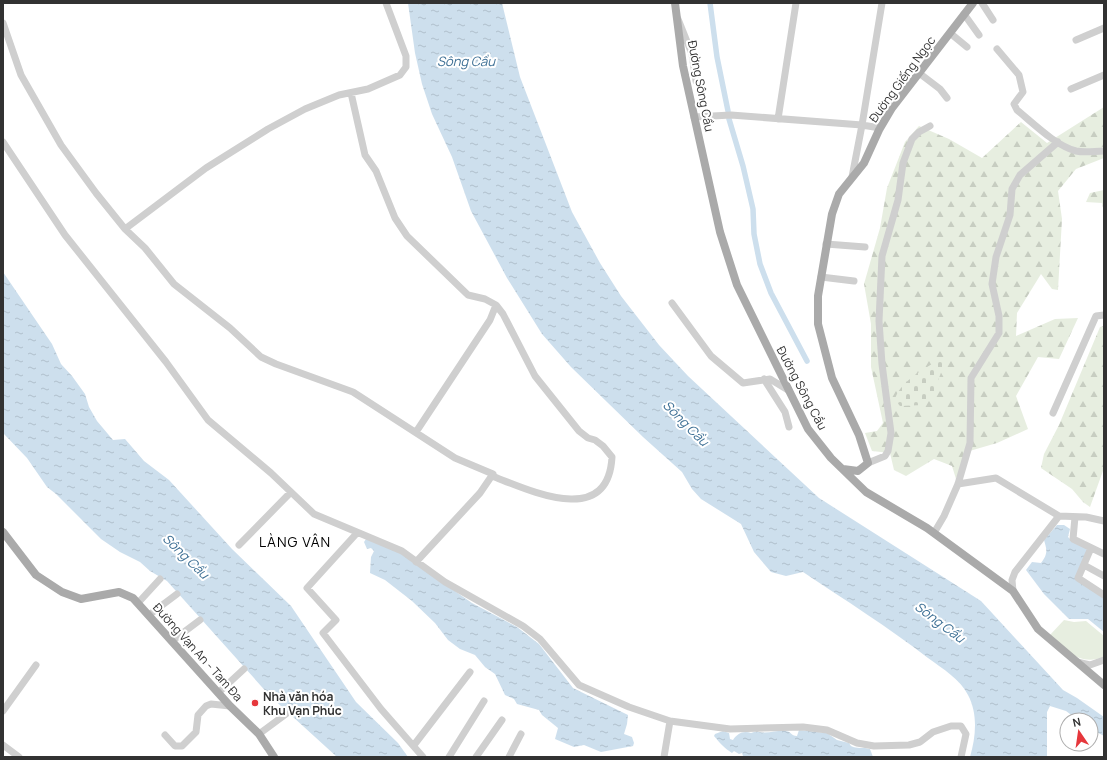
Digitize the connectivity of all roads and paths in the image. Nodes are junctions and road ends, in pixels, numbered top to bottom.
1 (386, 3) edge
2 (675, 3) edge
3 (796, 3) edge
4 (882, 3) edge
5 (973, 3) edge
6 (982, 3) edge
7 (964, 14) junction
8 (677, 17) junction
9 (993, 20) dead end
10 (3, 23) edge
11 (1104, 28) edge
12 (950, 33) junction
13 (979, 34) dead end
14 (1076, 40) dead end
15 (967, 48) dead end
16 (997, 49) dead end
17 (919, 73) junction
18 (1104, 75) edge
19 (696, 81) dead end
20 (1071, 89) dead end
21 (351, 93) junction
22 (947, 98) dead end
23 (694, 116) junction
24 (778, 118) junction
25 (862, 125) junction
26 (930, 126) dead end
27 (880, 128) junction
28 (3, 142) edge
29 (1058, 142) junction
30 (1104, 151) edge
31 (852, 177) junction
32 (125, 230) junction
33 (826, 244) junction
34 (865, 247) dead end
35 (821, 277) junction
36 (854, 281) dead end
37 (672, 303) dead end
38 (496, 305) junction
39 (1104, 315) edge
40 (764, 379) junction
41 (788, 390) junction
42 (1053, 413) dead end
43 (789, 428) dead end
44 (416, 432) junction
45 (868, 463) junction
46 (843, 470) junction
47 (492, 476) junction
48 (958, 484) junction
49 (291, 492) junction
50 (1059, 516) junction
51 (1075, 517) junction
52 (1104, 521) edge
53 (934, 532) junction
54 (357, 533) junction
55 (4, 536) edge
56 (239, 545) dead end
57 (1091, 548) junction
58 (1104, 554) edge
59 (416, 562) junction
60 (1084, 565) junction
61 (1104, 576) edge
62 (160, 579) dead end
63 (1013, 591) junction
64 (177, 594) dead end
65 (1104, 595) edge
66 (138, 603) junction
67 (148, 615) junction
68 (200, 620) dead end
69 (172, 641) junction
70 (1104, 660) edge
71 (1075, 662) junction
72 (36, 665) dead end
73 (244, 669) dead end
74 (470, 672) dead end
75 (1104, 686) edge
76 (218, 693) junction
77 (484, 701) dead end
78 (230, 706) junction
79 (3, 711) edge
80 (286, 714) dead end
81 (502, 720) dead end
82 (670, 721) junction
83 (259, 734) junction
84 (521, 734) dead end
85 (165, 735) dead end
86 (3, 745) edge
87 (414, 746) junction
88 (19, 757) edge
89 (274, 757) edge
90 (423, 757) edge
91 (449, 757) edge
92 (476, 757) edge
93 (509, 757) edge
94 (664, 757) edge
95 (961, 757) edge

1 - 21 street
2 - 8 main road, Đường Sông Cầu
3 - 24 street
4 - 25 street
5 - 7 main road, Đường Giếng Ngọc
6 - 9 street
7 - 12 main road, Đường Giếng Ngọc
7 - 13 street
8 - 19 street
8 - 23 main road, Đường Sông Cầu
10 - 32 street
11 - 14 street
12 - 15 street
12 - 17 main road, Đường Giếng Ngọc
16 - 29 street
17 - 22 street
17 - 27 main road, Đường Giếng Ngọc
18 - 20 street
21 - 32 street
21 - 38 street
23 - 24 street
23 - 41 main road, Đường Sông Cầu
24 - 25 street
25 - 27 street
25 - 31 street
26 - 45 street
27 - 31 main road, Đường Giếng Ngọc
28 - 49 street
29 - 30 street
29 - 48 street
31 - 33 main road, Đường Giếng Ngọc
32 - 44 street
33 - 34 street
33 - 35 main road, Đường Giếng Ngọc
35 - 36 street
35 - 45 main road, Đường Giếng Ngọc
37 - 40 street
38 - 44 street
38 - 47 street
39 - 42 street
40 - 41 street
40 - 43 street
41 - 46 main road, Đường Sông Cầu
44 - 47 street
45 - 46 main road
46 - 53 main road, Đường Sông Cầu
47 - 59 street
48 - 50 street
48 - 53 street
49 - 54 street
49 - 56 street
50 - 51 street
50 - 63 street
51 - 52 street
51 - 57 street
53 - 63 main road, Đường Sông Cầu
54 - 59 street
54 - 87 street
55 - 66 main road, Đường Vạn An - Tam Đa
57 - 58 street
57 - 60 street
59 - 82 street
60 - 61 street
60 - 65 street
62 - 66 street
63 - 71 main road, Đường Sông Cầu
64 - 67 street
66 - 67 main road, Đường Vạn An - Tam Đa
67 - 69 main road, Đường Vạn An - Tam Đa
68 - 69 street
69 - 76 main road, Đường Vạn An - Tam Đa
70 - 71 street
71 - 75 main road, Đường Sông Cầu
72 - 79 street
73 - 76 street
74 - 87 street
76 - 78 main road, Đường Vạn An - Tam Đa
77 - 91 street
78 - 83 main road, Đường Vạn An - Tam Đa
78 - 85 street
80 - 83 street
81 - 92 street
82 - 94 street
82 - 95 street
83 - 89 main road, Đường Vạn An - Tam Đa
84 - 93 street
86 - 88 street
87 - 90 street

